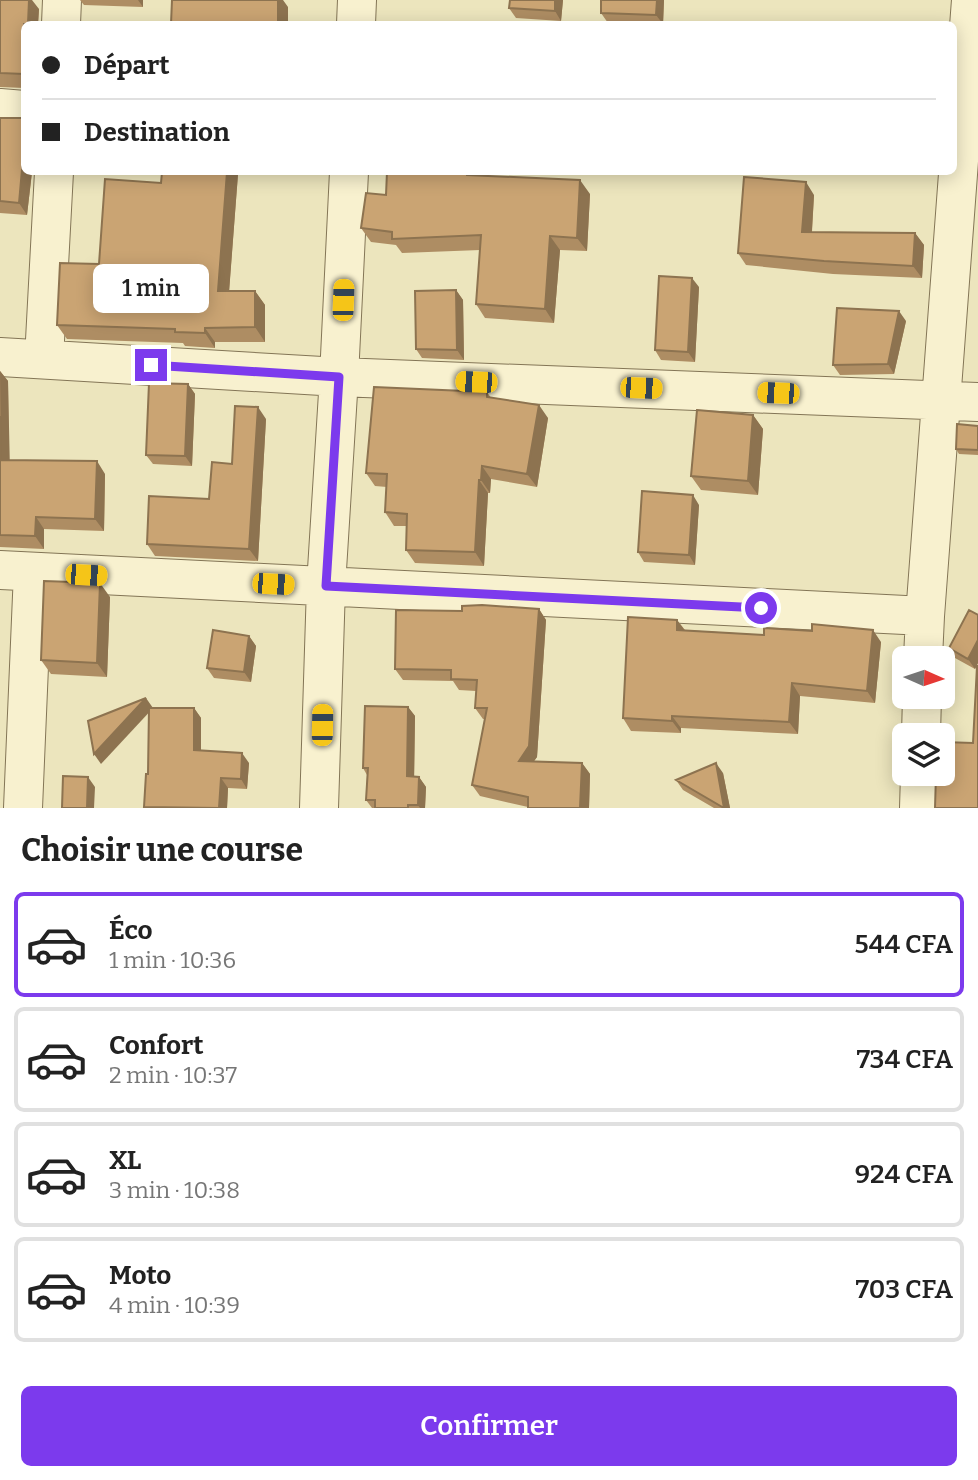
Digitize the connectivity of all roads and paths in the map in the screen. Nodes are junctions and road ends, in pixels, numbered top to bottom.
1 (62, 0) edge
2 (357, 0) edge
3 (971, 0) edge
4 (61, 21) edge
5 (356, 21) edge
6 (0, 108) edge
7 (21, 110) edge
8 (964, 152) edge
9 (54, 175) edge
10 (349, 175) edge
11 (0, 357) edge
12 (44, 359) junction
13 (339, 377) junction
14 (960, 400) edge
15 (16, 571) edge
16 (326, 586) junction
17 (925, 616) junction
18 (924, 646) edge
19 (920, 786) edge
20 (23, 808) edge
21 (320, 808) edge
22 (919, 808) edge

1 - 4 street
2 - 5 street
3 - 8 street
6 - 7 street
8 - 14 street
9 - 12 street
10 - 13 street
11 - 12 street
12 - 13 street
13 - 14 street
13 - 16 street
14 - 17 street
15 - 16 street
15 - 20 street
16 - 17 street
16 - 21 street
17 - 18 street
19 - 22 street

